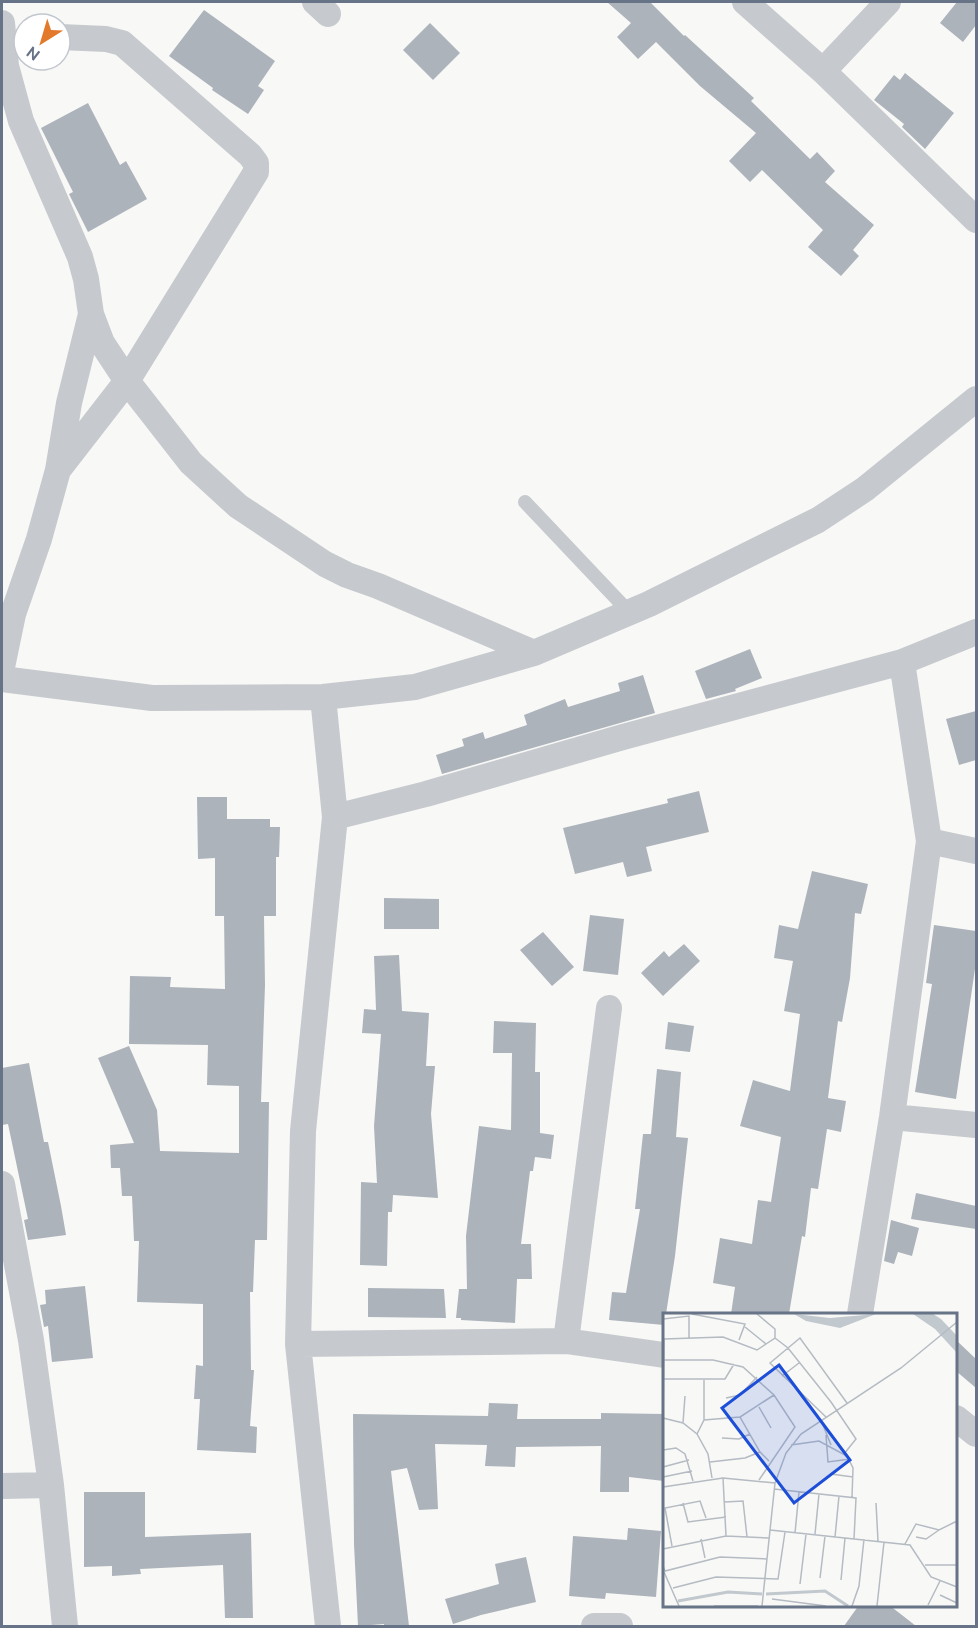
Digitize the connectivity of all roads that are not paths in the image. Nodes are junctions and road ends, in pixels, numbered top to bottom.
1 (2, 2) edge
2 (745, 2) edge
3 (888, 2) edge
4 (2, 12) edge
5 (2, 21) edge
6 (72, 38) edge
7 (823, 71) junction
8 (11, 123) edge
9 (976, 220) edge
10 (91, 314) junction
11 (127, 381) junction
12 (976, 399) edge
13 (58, 470) junction
14 (525, 502) dead end
15 (630, 613) junction
16 (976, 632) edge
17 (534, 653) junction
18 (902, 662) junction
19 (2, 666) edge
20 (2, 678) edge
21 (323, 697) junction
22 (335, 817) junction
23 (929, 841) junction
24 (976, 851) edge
25 (609, 1008) dead end
26 (892, 1116) junction
27 (976, 1125) edge
28 (2, 1184) edge
29 (860, 1313) edge
30 (566, 1341) junction
31 (298, 1344) junction
32 (663, 1355) edge
33 (957, 1419) edge
34 (976, 1434) edge
35 (51, 1485) junction
36 (2, 1486) edge
37 (65, 1626) edge
38 (328, 1626) edge
39 (594, 1626) edge
40 (620, 1626) edge

1 - 4 street
2 - 7 street
3 - 7 street
5 - 8 street
6 - 11 street
7 - 9 street
8 - 10 street
10 - 11 street
10 - 13 street
11 - 13 street
11 - 17 street
12 - 15 street
13 - 19 street
14 - 15 lane
15 - 17 street
16 - 18 street
17 - 21 street
18 - 22 street
18 - 23 street
20 - 21 street
21 - 22 street
22 - 31 street
23 - 24 street
23 - 26 street
25 - 30 street
26 - 27 street
26 - 29 street
28 - 35 street
30 - 31 street
30 - 32 street
31 - 38 street
33 - 34 street
35 - 36 street
35 - 37 street
39 - 40 street

